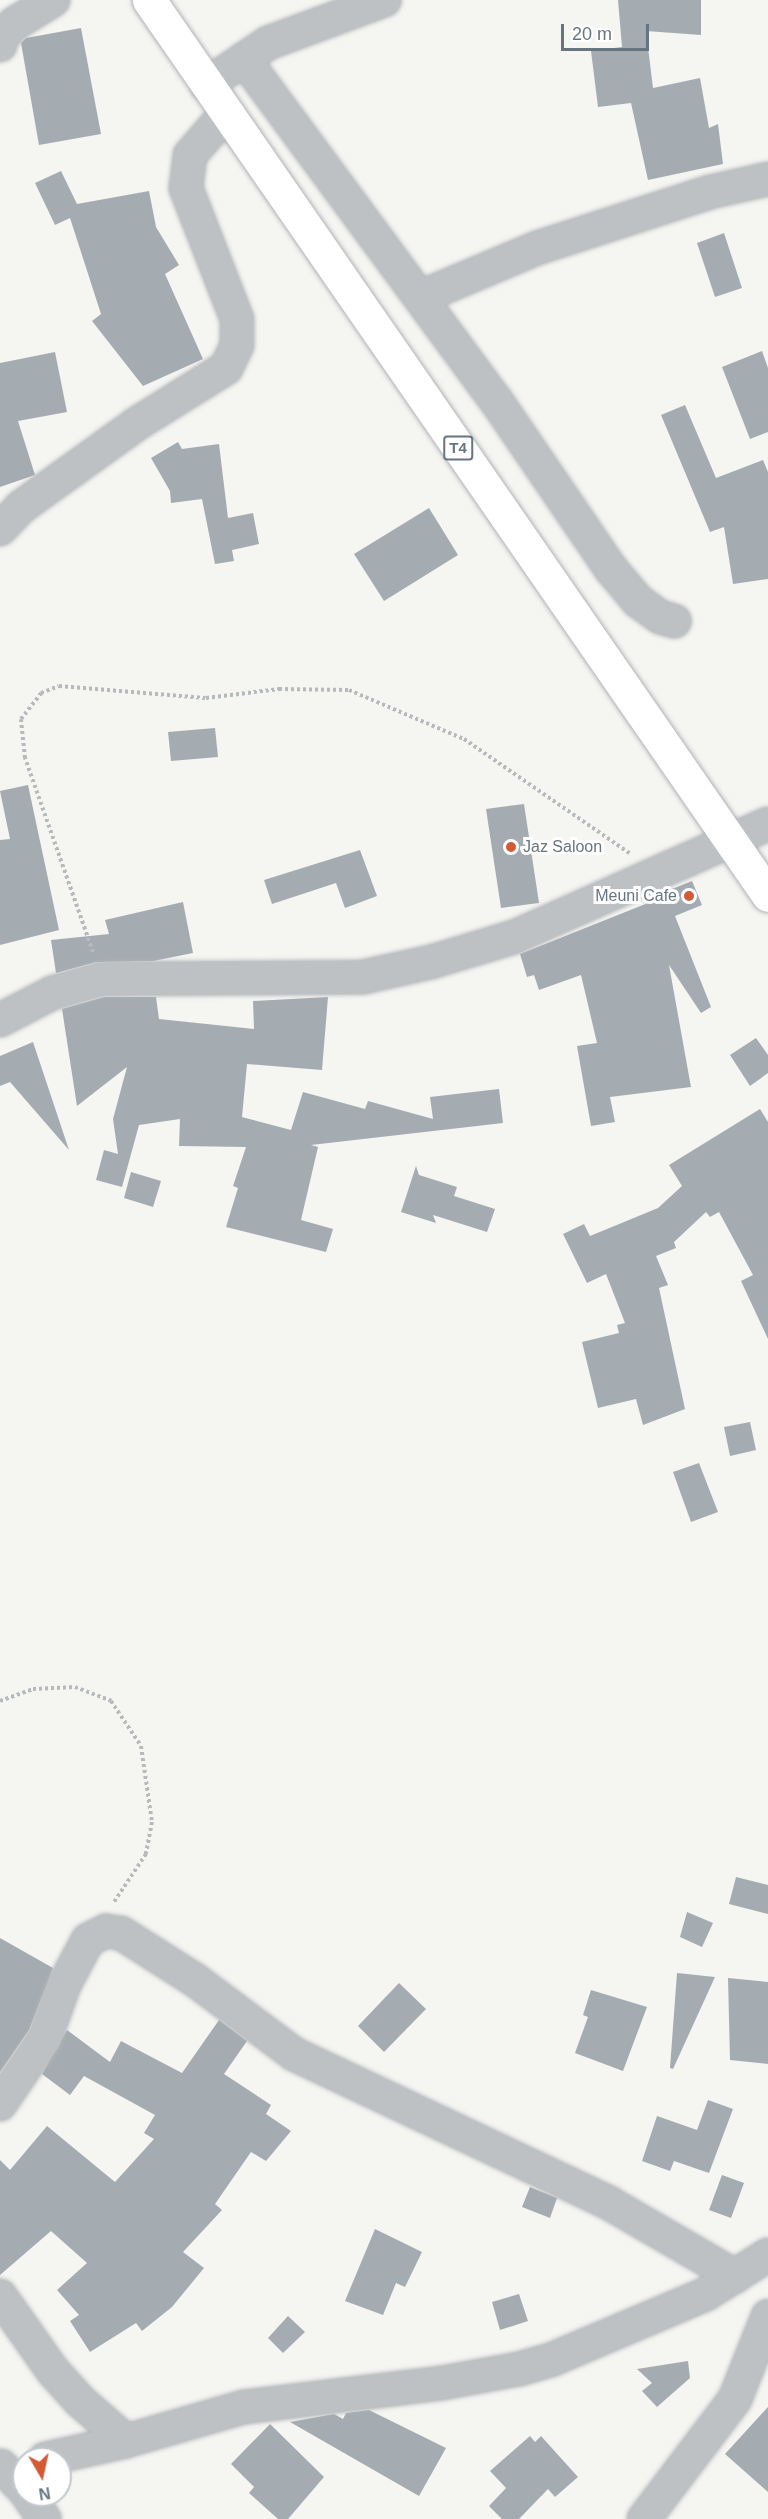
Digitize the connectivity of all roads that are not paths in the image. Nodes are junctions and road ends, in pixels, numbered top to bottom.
1 (53, 0) edge
2 (149, 0) edge
3 (384, 0) edge
4 (0, 45) edge
5 (244, 59) junction
6 (206, 85) junction
7 (226, 114) junction
8 (768, 179) edge
9 (421, 297) junction
10 (0, 529) edge
11 (674, 621) dead end
12 (768, 824) edge
13 (728, 838) junction
14 (768, 895) edge
15 (0, 1020) edge
16 (0, 2104) edge
17 (768, 2255) edge
18 (735, 2276) junction
19 (0, 2296) edge
20 (768, 2317) edge
21 (126, 2441) junction
22 (72, 2453) edge
23 (644, 2519) edge

1 - 4 street
2 - 6 highway, T4
3 - 5 street
5 - 6 street
5 - 9 street
6 - 7 highway, T4
7 - 10 street
7 - 13 highway, T4
8 - 9 street
9 - 11 street
12 - 13 street
13 - 14 highway, T4
13 - 15 street
16 - 18 street
17 - 18 street
18 - 21 street
19 - 21 street
20 - 23 street
21 - 22 street

